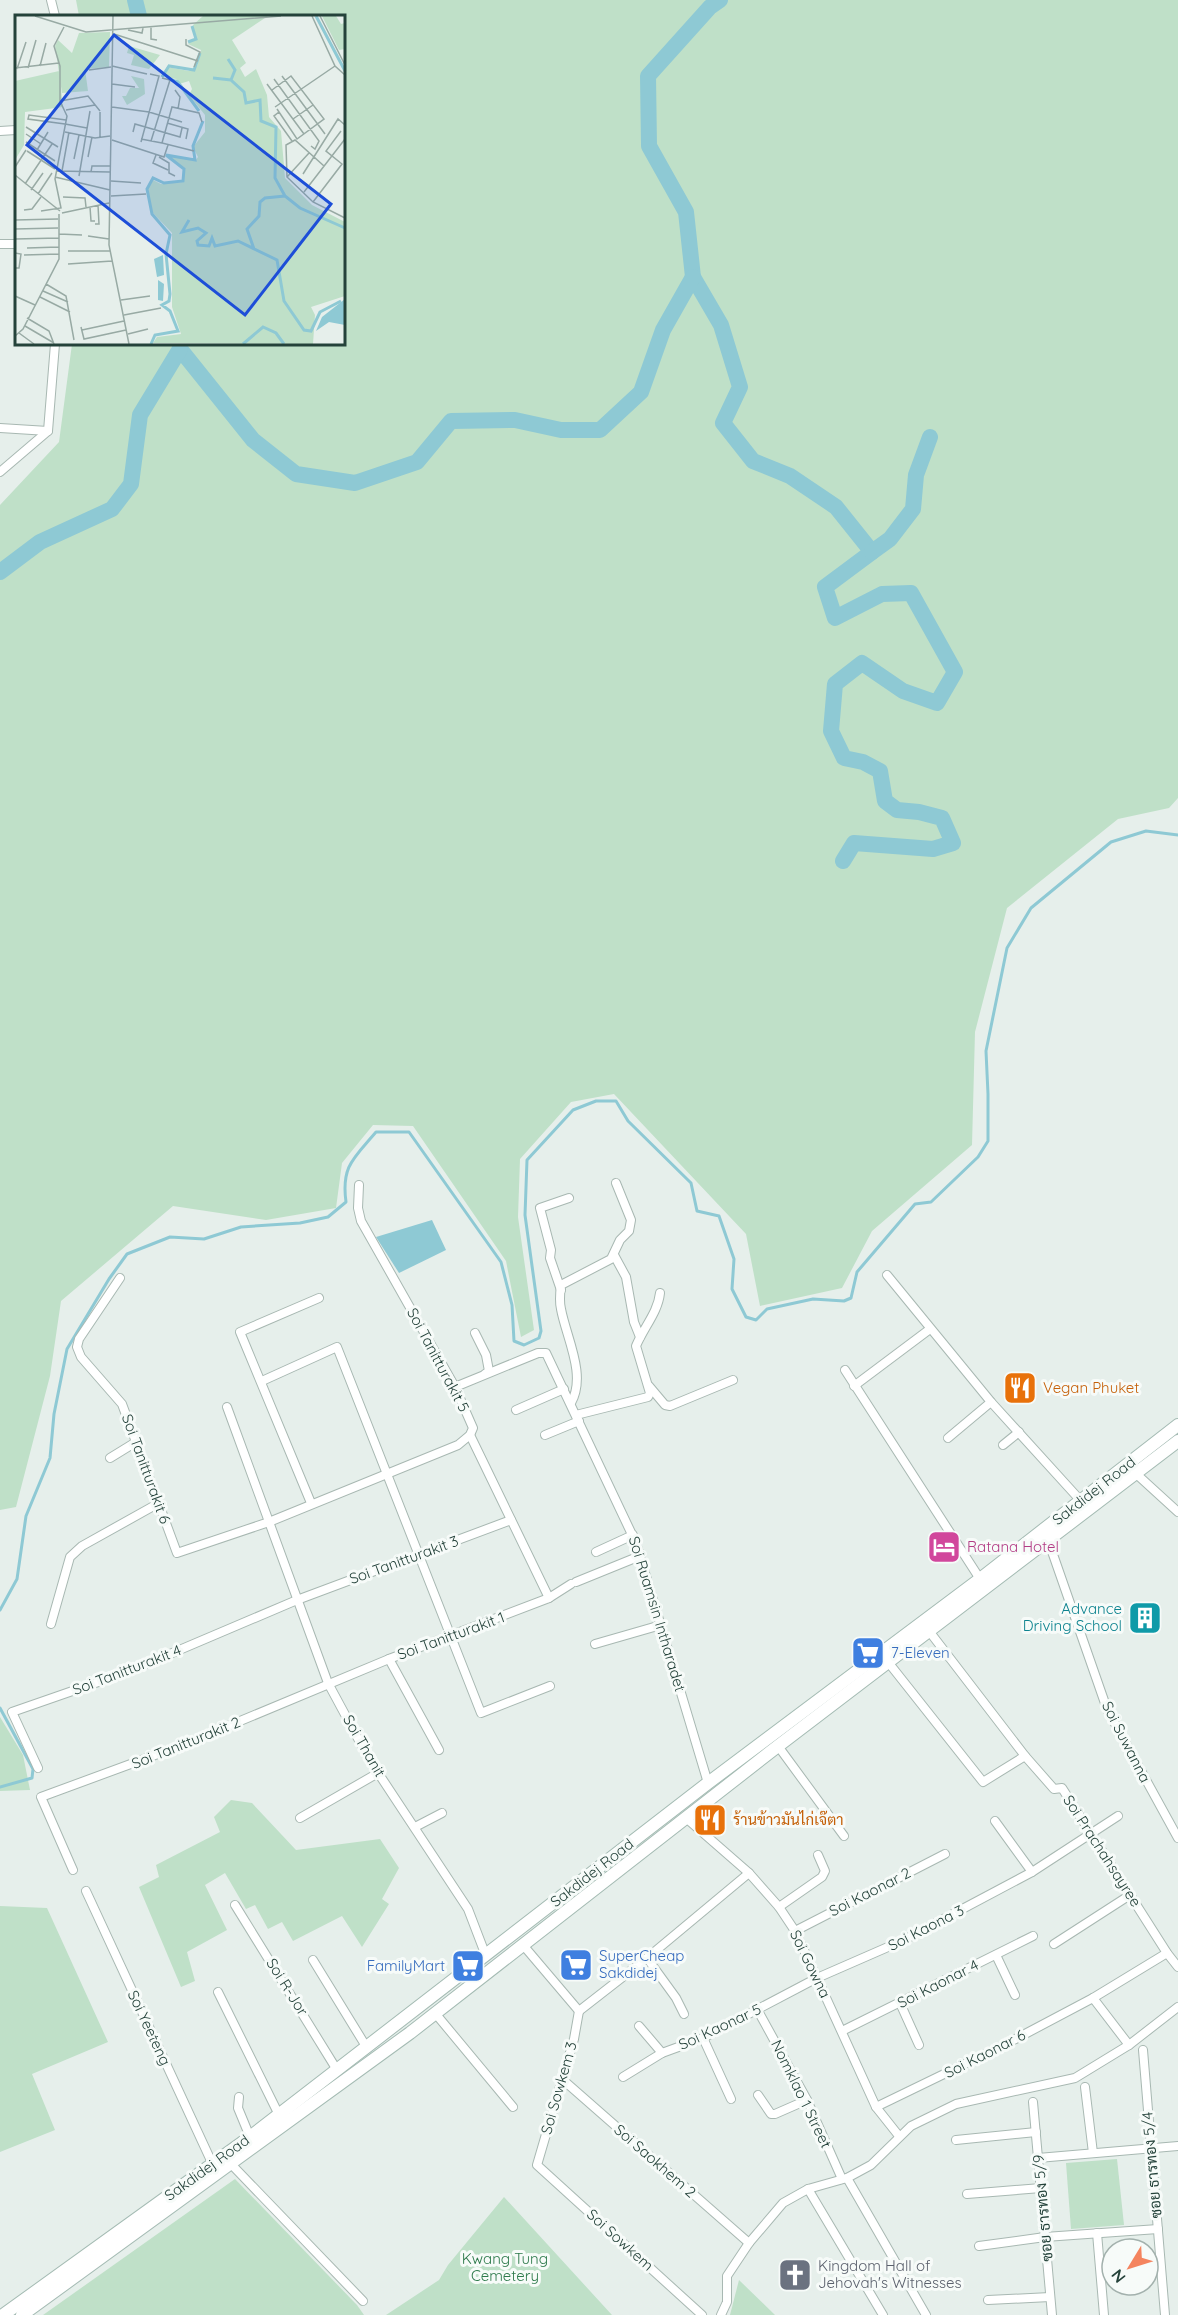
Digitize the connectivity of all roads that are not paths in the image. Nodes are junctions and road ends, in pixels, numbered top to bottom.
1 (51, 0) edge
2 (55, 15) edge
3 (15, 130) edge
4 (0, 131) edge
5 (55, 345) edge
6 (0, 428) edge
7 (48, 431) junction
8 (0, 472) edge
9 (616, 1183) dead end
10 (359, 1185) dead end
11 (569, 1198) dead end
12 (614, 1255) junction
13 (887, 1275) dead end
14 (120, 1278) dead end
15 (561, 1290) junction
16 (660, 1293) dead end
17 (319, 1298) dead end
18 (930, 1329) junction
19 (475, 1333) dead end
20 (640, 1337) junction
21 (845, 1370) dead end
22 (485, 1374) junction
23 (733, 1380) dead end
24 (262, 1381) junction
25 (647, 1383) junction
26 (854, 1386) junction
27 (455, 1387) junction
28 (564, 1389) junction
29 (991, 1402) junction
30 (571, 1403) junction
31 (227, 1407) dead end
32 (516, 1410) dead end
33 (578, 1418) junction
34 (1178, 1425) edge
35 (1019, 1432) junction
36 (470, 1435) junction
37 (545, 1435) dead end
38 (948, 1438) dead end
39 (1178, 1441) edge
40 (136, 1442) junction
41 (1003, 1445) dead end
42 (110, 1458) dead end
43 (1132, 1469) junction
44 (386, 1473) junction
45 (1081, 1501) junction
46 (159, 1503) junction
47 (311, 1503) junction
48 (1178, 1512) edge
49 (511, 1520) junction
50 (269, 1521) junction
51 (633, 1535) junction
52 (1048, 1540) junction
53 (596, 1552) dead end
54 (418, 1556) junction
55 (640, 1556) junction
56 (1017, 1557) junction
57 (980, 1579) junction
58 (549, 1599) junction
59 (297, 1600) junction
60 (51, 1624) dead end
61 (661, 1625) junction
62 (928, 1631) junction
63 (450, 1637) junction
64 (596, 1644) dead end
65 (389, 1659) junction
66 (888, 1662) junction
67 (328, 1683) junction
68 (550, 1686) dead end
69 (778, 1746) junction
70 (439, 1750) dead end
71 (1025, 1756) junction
72 (38, 1768) dead end
73 (378, 1773) junction
74 (708, 1783) junction
75 (442, 1813) dead end
76 (1118, 1816) dead end
77 (300, 1818) dead end
78 (686, 1818) junction
79 (995, 1821) dead end
80 (415, 1827) junction
81 (1090, 1835) junction
82 (844, 1836) dead end
83 (1178, 1838) edge
84 (945, 1854) dead end
85 (818, 1855) dead end
86 (73, 1870) dead end
87 (1032, 1872) junction
88 (749, 1873) junction
89 (86, 1891) dead end
90 (1130, 1894) junction
91 (235, 1905) dead end
92 (779, 1907) junction
93 (795, 1931) junction
94 (1033, 1936) dead end
95 (1054, 1944) dead end
96 (522, 1945) junction
97 (1167, 1953) junction
98 (996, 1955) junction
99 (486, 1956) junction
100 (647, 1959) junction
101 (313, 1960) dead end
102 (1178, 1967) edge
103 (818, 1978) junction
104 (218, 1992) dead end
105 (1015, 1995) dead end
106 (1093, 1998) junction
107 (900, 2003) junction
108 (1178, 2007) edge
109 (758, 2009) junction
110 (579, 2011) junction
111 (435, 2013) junction
112 (684, 2014) dead end
113 (639, 2026) dead end
114 (842, 2031) junction
115 (703, 2038) junction
116 (919, 2045) dead end
117 (1129, 2045) junction
118 (367, 2048) junction
119 (1143, 2050) dead end
120 (662, 2053) junction
121 (338, 2070) junction
122 (623, 2077) dead end
123 (562, 2079) junction
124 (1085, 2087) dead end
125 (758, 2095) dead end
126 (239, 2097) dead end
127 (730, 2099) dead end
128 (807, 2100) junction
129 (1033, 2102) dead end
130 (513, 2107) dead end
131 (876, 2108) junction
132 (279, 2115) junction
133 (1036, 2132) junction
134 (899, 2136) junction
135 (250, 2137) junction
136 (956, 2140) dead end
137 (1178, 2146) edge
138 (1149, 2149) junction
139 (1093, 2153) junction
140 (1038, 2158) junction
141 (231, 2164) junction
142 (213, 2165) junction
143 (537, 2165) joint
144 (844, 2178) junction
145 (1041, 2188) junction
146 (808, 2189) junction
147 (967, 2194) dead end
148 (176, 2198) junction
149 (1158, 2229) junction
150 (1097, 2233) junction
151 (1045, 2237) junction
152 (749, 2243) junction
153 (979, 2246) dead end
154 (1050, 2297) junction
155 (988, 2300) dead end
156 (363, 2301) dead end
157 (3, 2315) edge
158 (22, 2315) edge
159 (702, 2315) edge
160 (721, 2315) edge
161 (883, 2315) edge
162 (926, 2315) edge
163 (1052, 2315) edge
164 (1104, 2315) edge
165 (1165, 2315) edge

1 - 2 street
3 - 4 street
5 - 7 street
6 - 7 street
7 - 8 street
9 - 12 street
10 - 27 street, Soi Tanitturakit 5
11 - 15 street
12 - 15 street
12 - 20 street
13 - 18 street
14 - 40 street, Soi Tanitturakit 6
15 - 30 street
16 - 20 street
17 - 24 street
18 - 26 street
18 - 29 street
19 - 22 street
20 - 25 street
21 - 26 street
22 - 27 street
22 - 28 street, Soi Ruamsin Intharadet
23 - 25 street
24 - 44 street
24 - 47 street
25 - 33 street
26 - 57 street
27 - 36 street, Soi Tanitturakit 5
28 - 30 street, Soi Ruamsin Intharadet
28 - 32 street
29 - 35 street
29 - 38 street
30 - 33 street, Soi Ruamsin Intharadet
31 - 50 street, Soi Thanit
33 - 37 street
33 - 51 street, Soi Ruamsin Intharadet
34 - 43 main road, Sakdidej Road
35 - 41 street
35 - 45 street
36 - 44 street
36 - 49 street, Soi Tanitturakit 5
39 - 43 main road, Sakdidej Road
40 - 42 street
40 - 46 street, Soi Tanitturakit 6
43 - 45 main road, Sakdidej Road
43 - 48 street
43 - 52 main road, Sakdidej Road
44 - 47 street
44 - 54 street
45 - 56 main road, Sakdidej Road
46 - 50 street, Soi Tanitturakit 6
46 - 60 street
47 - 50 street
49 - 54 street, Soi Tanitturakit 3
49 - 58 street, Soi Tanitturakit 5
50 - 59 street, Soi Thanit
51 - 53 street
51 - 55 street, Soi Ruamsin Intharadet
52 - 56 main road, Sakdidej Road
52 - 83 street, Soi Suwanna
54 - 59 street, Soi Tanitturakit 3
54 - 63 street
55 - 58 street, Soi Tanitturakit 1
55 - 61 street, Soi Ruamsin Intharadet
56 - 57 main road, Sakdidej Road
56 - 62 main road, Sakdidej Road
57 - 74 main road, Sakdidej Road
58 - 63 street, Soi Tanitturakit 1
59 - 67 street, Soi Thanit
59 - 72 street, Soi Tanitturakit 4
61 - 64 street
61 - 74 street, Soi Ruamsin Intharadet
62 - 66 main road, Sakdidej Road
62 - 71 street, Soi Prachahsayree
63 - 65 street, Soi Tanitturakit 1
63 - 68 street
65 - 67 street, Soi Tanitturakit 1
65 - 70 street
66 - 69 main road, Sakdidej Road
66 - 71 street
67 - 73 street, Soi Thanit
67 - 86 street, Soi Tanitturakit 2
69 - 78 main road, Sakdidej Road
69 - 82 street
71 - 81 street, Soi Prachahsayree
73 - 77 street
73 - 80 street, Soi Thanit
74 - 99 main road, Sakdidej Road
75 - 80 street
76 - 81 street, Soi Kaona 3
78 - 88 street, Soi Gowna
78 - 96 main road, Sakdidej Road
79 - 87 street
80 - 99 street, Soi Thanit
81 - 87 street, Soi Kaona 3
81 - 90 street, Soi Prachahsayree
84 - 93 street, Soi Kaonar 2
85 - 92 street
87 - 103 street, Soi Kaona 3
88 - 92 street, Soi Gowna
88 - 100 street
89 - 142 street, Soi Yeeteng
90 - 95 street
90 - 97 street, Soi Prachahsayree
91 - 121 street, Soi R-Jor
92 - 93 street, Soi Gowna
93 - 103 street, Soi Gowna
94 - 98 street, Soi Kaonar 4
96 - 110 street
96 - 111 main road, Sakdidej Road
97 - 102 street, Soi Prachahsayree
97 - 106 street, Soi Kaonar 6
98 - 105 street
98 - 107 street, Soi Kaonar 4
99 - 118 main road, Sakdidej Road
100 - 110 street
100 - 112 street
101 - 118 street
103 - 109 street, Soi Kaonar 5
103 - 114 street, Soi Gowna
104 - 132 street
106 - 117 street
106 - 131 street, Soi Kaonar 6
107 - 114 street, Soi Kaonar 4
107 - 116 street
108 - 117 street
109 - 115 street, Soi Kaonar 5
109 - 128 street, Nomklao 1 Street
110 - 123 street, Soi Sowkem 3
111 - 130 street
111 - 141 main road, Sakdidej Road
113 - 120 street
114 - 131 street, Soi Gowna
115 - 120 street, Soi Kaonar 5
115 - 127 street
117 - 134 street
118 - 121 main road, Sakdidej Road
119 - 138 street, ซอย ธารทอง 5/4
120 - 122 street, Soi Kaonar 5
121 - 132 main road, Sakdidej Road
123 - 143 street, Soi Sowkem 3
123 - 152 street, Soi Saokhem 2
124 - 139 street
125 - 128 street
126 - 135 street
128 - 144 street, Nomklao 1 Street
129 - 133 street, ซอย ธารทอง 5/9
131 - 134 street, Soi Gowna
132 - 135 main road, Sakdidej Road
133 - 136 street
133 - 140 street, ซอย ธารทอง 5/9
134 - 144 street
135 - 142 main road, Sakdidej Road
137 - 138 street
138 - 139 street
138 - 149 street, ซอย ธารทอง 5/4
139 - 140 street
140 - 145 street, ซอย ธารทอง 5/9
141 - 148 main road, Sakdidej Road
141 - 156 street
142 - 148 main road, Sakdidej Road
143 - 159 street, Soi Sowkem
144 - 146 street
144 - 162 street, Nomklao 1 Street
145 - 147 street
145 - 151 street, ซอย ธารทอง 5/9
146 - 152 street
146 - 161 street
148 - 157 main road, Sakdidej Road
148 - 158 main road, Sakdidej Road
149 - 150 street
149 - 165 street, ซอย ธารทอง 5/4
150 - 151 street
150 - 164 street
151 - 153 street
151 - 154 street, ซอย ธารทอง 5/9
152 - 160 street
154 - 155 street
154 - 163 street, ซอย ธารทอง 5/9

